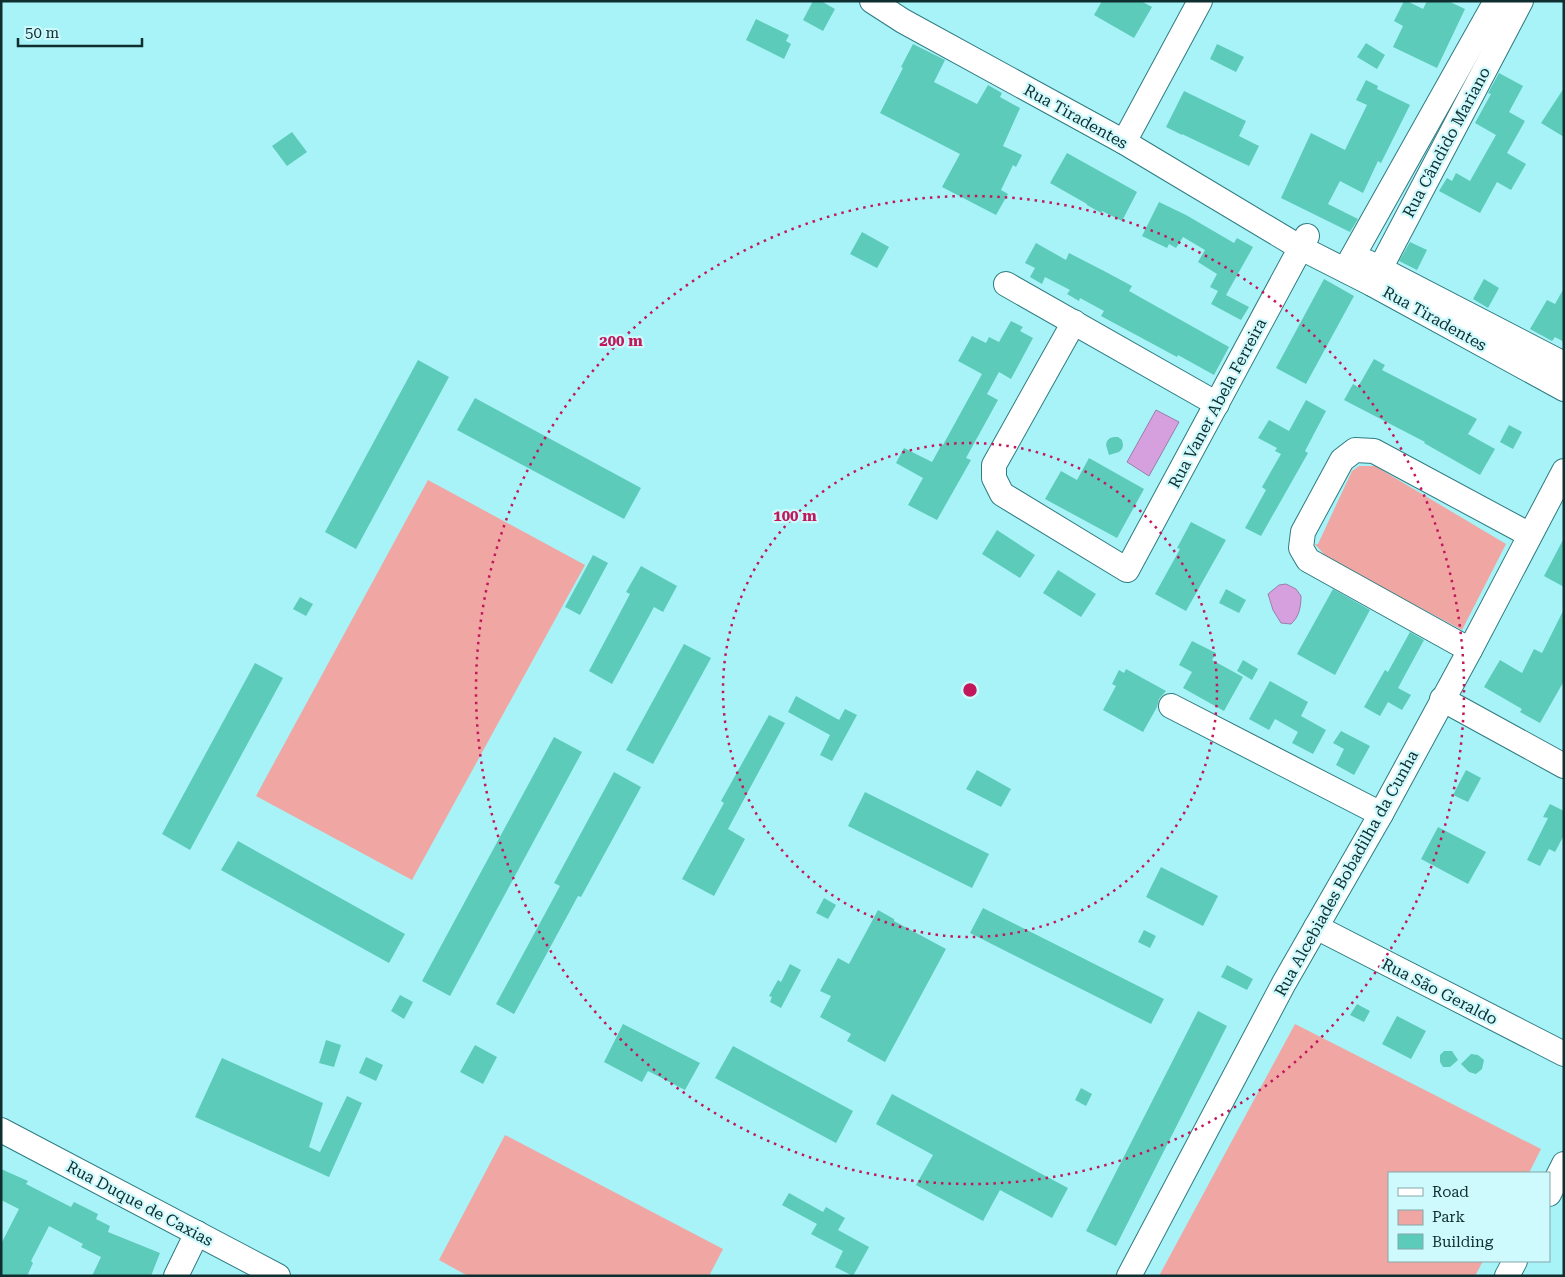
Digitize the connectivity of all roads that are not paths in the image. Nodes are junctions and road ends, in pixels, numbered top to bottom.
1 (872, 1) edge
2 (1200, 1) edge
3 (1496, 1) edge
4 (1521, 1) edge
5 (1124, 142) junction
6 (1304, 242) junction
7 (1349, 263) junction
8 (1376, 276) junction
9 (1006, 284) dead end
10 (1074, 322) junction
11 (1564, 364) edge
12 (1564, 389) edge
13 (1217, 404) junction
14 (1564, 471) edge
15 (1530, 534) junction
16 (1470, 650) junction
17 (1442, 699) junction
18 (1171, 706) dead end
19 (1564, 766) edge
20 (1381, 814) junction
21 (1316, 927) junction
22 (1564, 1054) edge
23 (1, 1130) edge
24 (1564, 1164) edge
25 (1550, 1192) edge
26 (198, 1234) junction
27 (1514, 1262) edge
28 (176, 1276) edge
29 (278, 1276) edge
30 (1129, 1276) edge
31 (1507, 1276) edge

1 - 5 street, Rua Tiradentes
2 - 5 street
3 - 7 street, Rua Cândido Mariano
4 - 8 street, Rua Cândido Mariano
5 - 6 street, Rua Tiradentes
6 - 7 street, Rua Tiradentes
6 - 13 street, Rua Vaner Abela Ferreira
7 - 8 street, Rua Tiradentes
8 - 11 street, Rua Tiradentes
8 - 12 street, Rua Tiradentes
9 - 10 street
10 - 13 street
10 - 13 street, Rua Vaner Abela Ferreira
14 - 15 street, Rua Alcebiades Bobadilha da Cunha
15 - 16 street, Rua Alcebiades Bobadilha da Cunha
15 - 16 street
16 - 17 street, Rua Alcebiades Bobadilha da Cunha
17 - 19 street
17 - 20 street, Rua Alcebiades Bobadilha da Cunha
18 - 20 street
20 - 21 street, Rua Alcebiades Bobadilha da Cunha
21 - 22 street, Rua São Geraldo
21 - 30 street, Rua Alcebiades Bobadilha da Cunha
23 - 26 street, Rua Duque de Caxias
24 - 25 street
26 - 28 street
26 - 29 street, Rua Duque de Caxias
27 - 31 street

